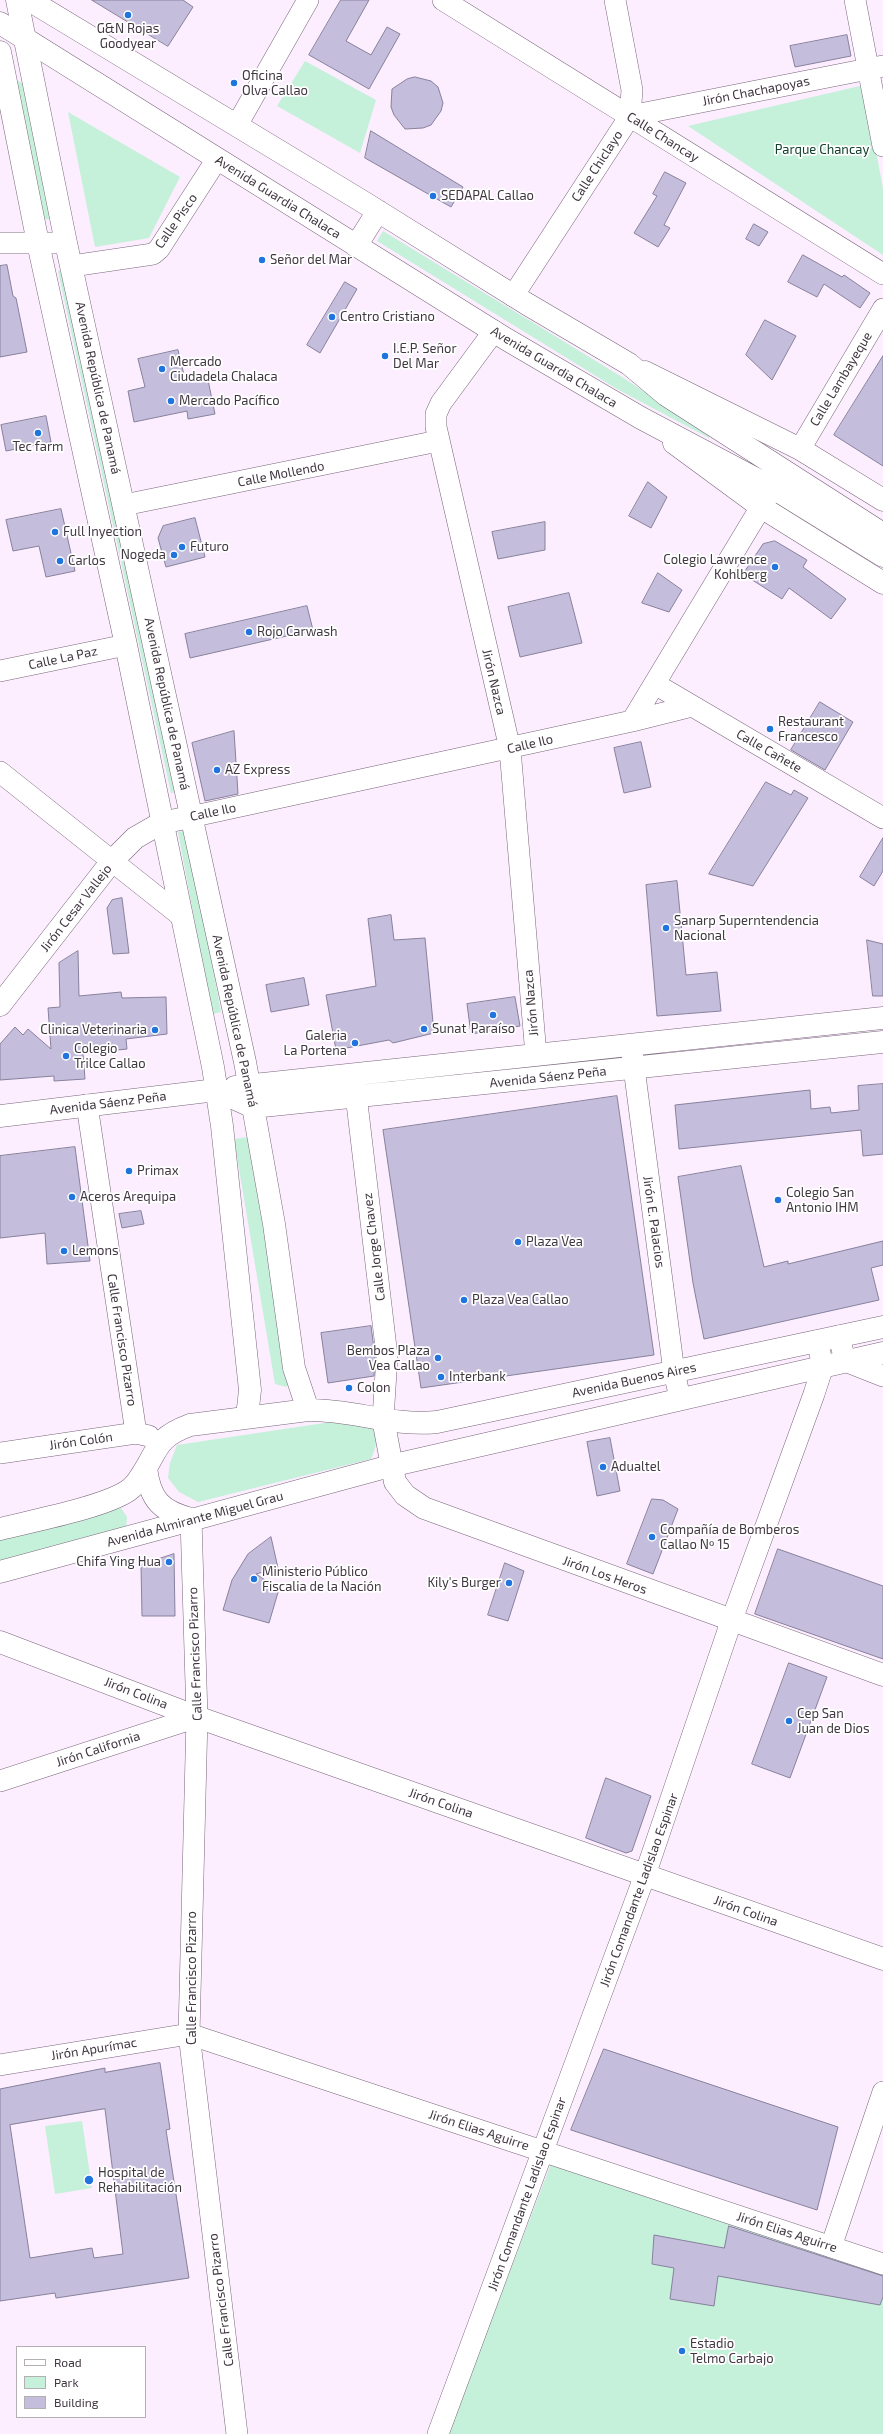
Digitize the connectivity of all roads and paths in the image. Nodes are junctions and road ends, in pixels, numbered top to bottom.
1 (17, 0) edge
2 (29, 0) edge
3 (308, 0) edge
4 (443, 0) edge
5 (615, 0) edge
6 (855, 0) edge
7 (0, 23) edge
8 (25, 39) junction
9 (0, 52) edge
10 (876, 67) edge
11 (630, 116) junction
12 (237, 125) junction
13 (883, 146) edge
14 (217, 159) junction
15 (378, 211) junction
16 (0, 243) edge
17 (38, 244) junction
18 (66, 244) junction
19 (356, 246) junction
20 (72, 266) junction
21 (883, 274) edge
22 (513, 296) junction
23 (883, 308) edge
24 (494, 331) junction
25 (629, 364) junction
26 (641, 418) junction
27 (438, 441) junction
28 (800, 449) junction
29 (773, 488) junction
30 (883, 500) edge
31 (124, 505) junction
32 (760, 507) junction
33 (883, 534) edge
34 (883, 556) edge
35 (883, 583) edge
36 (126, 645) junction
37 (0, 671) edge
38 (655, 684) junction
39 (692, 706) junction
40 (632, 721) junction
41 (510, 749) junction
42 (0, 772) edge
43 (190, 817) junction
44 (883, 818) edge
45 (161, 823) junction
46 (112, 861) junction
47 (180, 915) junction
48 (0, 1005) edge
49 (883, 1018) edge
50 (883, 1042) edge
51 (631, 1045) junction
52 (536, 1055) junction
53 (634, 1068) junction
54 (353, 1074) junction
55 (249, 1086) junction
56 (216, 1090) junction
57 (356, 1096) junction
58 (87, 1105) junction
59 (254, 1107) junction
60 (0, 1116) edge
61 (883, 1327) edge
62 (839, 1336) junction
63 (817, 1341) junction
64 (883, 1353) edge
65 (845, 1361) junction
66 (823, 1366) junction
67 (674, 1372) junction
68 (883, 1376) edge
69 (680, 1398) junction
70 (308, 1410) junction
71 (247, 1417) junction
72 (383, 1420) junction
73 (136, 1433) junction
74 (162, 1440) junction
75 (0, 1453) edge
76 (390, 1466) junction
77 (146, 1468) junction
78 (191, 1519) junction
79 (0, 1529) edge
80 (2, 1570) edge
81 (731, 1622) junction
82 (0, 1642) edge
83 (883, 1676) edge
84 (197, 1717) junction
85 (0, 1781) edge
86 (645, 1875) junction
87 (883, 1959) edge
88 (189, 2034) junction
89 (0, 2065) edge
90 (883, 2092) edge
91 (543, 2152) junction
92 (831, 2247) junction
93 (883, 2264) edge
94 (237, 2434) edge
95 (438, 2434) edge

1 - 8 main road, Avenida República de Panamá
2 - 12 main road
3 - 12 street
4 - 11 street, Calle Chancay
5 - 11 street, Calle Chiclayo
6 - 10 street
7 - 8 main road, Avenida Guardia Chalaca
8 - 14 main road, Avenida Guardia Chalaca
8 - 18 main road, Avenida República de Panamá
9 - 17 main road
10 - 11 street, Jirón Chachapoyas
10 - 13 street
11 - 21 street, Calle Chancay
11 - 22 street, Calle Chiclayo
12 - 15 main road
14 - 19 main road, Avenida Guardia Chalaca
14 - 20 street, Calle Pisco
15 - 19 main road
15 - 22 main road
16 - 17 street
17 - 18 street
17 - 36 main road
18 - 20 main road, Avenida República de Panamá
19 - 24 main road, Avenida Guardia Chalaca
20 - 31 main road, Avenida República de Panamá
22 - 25 main road
23 - 28 street, Calle Lambayeque
24 - 26 main road, Avenida Guardia Chalaca
24 - 27 street, Jirón Nazca
25 - 28 main road
25 - 33 main road
26 - 29 main road, Avenida Guardia Chalaca
26 - 32 main road, Avenida Guardia Chalaca
27 - 31 street, Calle Mollendo
27 - 41 street, Jirón Nazca
28 - 30 main road
29 - 32 street
29 - 34 main road, Avenida Guardia Chalaca
31 - 43 main road, Avenida República de Panamá
32 - 35 main road, Avenida Guardia Chalaca
32 - 38 street
36 - 37 street, Calle La Paz
36 - 45 main road
38 - 39 street, Calle Cañete
38 - 40 street
39 - 40 street, Calle Ilo
39 - 44 street, Calle Cañete
40 - 41 street, Calle Ilo
41 - 43 street, Calle Ilo
41 - 52 street, Jirón Nazca
42 - 46 street
43 - 45 main road, Calle Ilo
43 - 55 main road, Avenida República de Panamá
45 - 46 main road, Jirón Cesar Vallejo
45 - 47 main road
46 - 47 street
46 - 48 main road, Jirón Cesar Vallejo
47 - 56 main road
49 - 51 main road, Avenida Sáenz Peña
50 - 53 main road, Avenida Sáenz Peña
51 - 52 main road, Avenida Sáenz Peña
51 - 53 street, Jirón E. Palacios
52 - 54 main road, Avenida Sáenz Peña
53 - 57 main road, Avenida Sáenz Peña
53 - 67 street, Jirón E. Palacios
54 - 55 main road, Avenida Sáenz Peña
54 - 57 street, Calle Jorge Chavez
55 - 56 main road, Avenida Sáenz Peña
55 - 59 main road, Avenida República de Panamá
56 - 58 main road, Avenida Sáenz Peña
56 - 59 main road
56 - 71 main road
57 - 59 main road, Avenida Sáenz Peña
57 - 72 street, Calle Jorge Chavez
58 - 60 main road, Avenida Sáenz Peña
58 - 73 street, Calle Francisco Pizarro
59 - 70 main road, Avenida República de Panamá
61 - 62 main road, Avenida Buenos Aires
62 - 63 main road, Avenida Buenos Aires
62 - 65 street
63 - 66 street
63 - 67 main road, Avenida Buenos Aires
64 - 65 main road, Avenida Buenos Aires
65 - 66 main road, Avenida Buenos Aires
65 - 68 street
66 - 69 main road, Avenida Buenos Aires
66 - 81 street, Jirón Comandante Ladislao Espinar
67 - 69 street, Jirón E. Palacios
67 - 72 main road, Avenida Buenos Aires
69 - 76 main road, Avenida Buenos Aires
70 - 71 main road
70 - 72 main road
71 - 74 main road
72 - 76 main road, Jirón Los Heros
73 - 74 street, Jirón Colón
73 - 75 street, Jirón Colón
74 - 77 main road
76 - 78 main road, Avenida Almirante Miguel Grau
76 - 81 main road, Jirón Los Heros
77 - 78 main road
77 - 79 main road
78 - 80 main road, Avenida Almirante Miguel Grau
78 - 84 street, Calle Francisco Pizarro
81 - 83 main road, Jirón Los Heros
81 - 86 street, Jirón Comandante Ladislao Espinar
82 - 84 main road, Jirón Colina
84 - 85 street, Jirón California
84 - 86 main road, Jirón Colina
84 - 88 street, Calle Francisco Pizarro
86 - 87 main road, Jirón Colina
86 - 91 street, Jirón Comandante Ladislao Espinar
88 - 89 street, Jirón Apurímac
88 - 91 street, Jirón Elias Aguirre
88 - 94 street, Calle Francisco Pizarro
90 - 92 street
91 - 92 street, Jirón Elias Aguirre
91 - 95 street, Jirón Comandante Ladislao Espinar
92 - 93 street, Jirón Elias Aguirre

